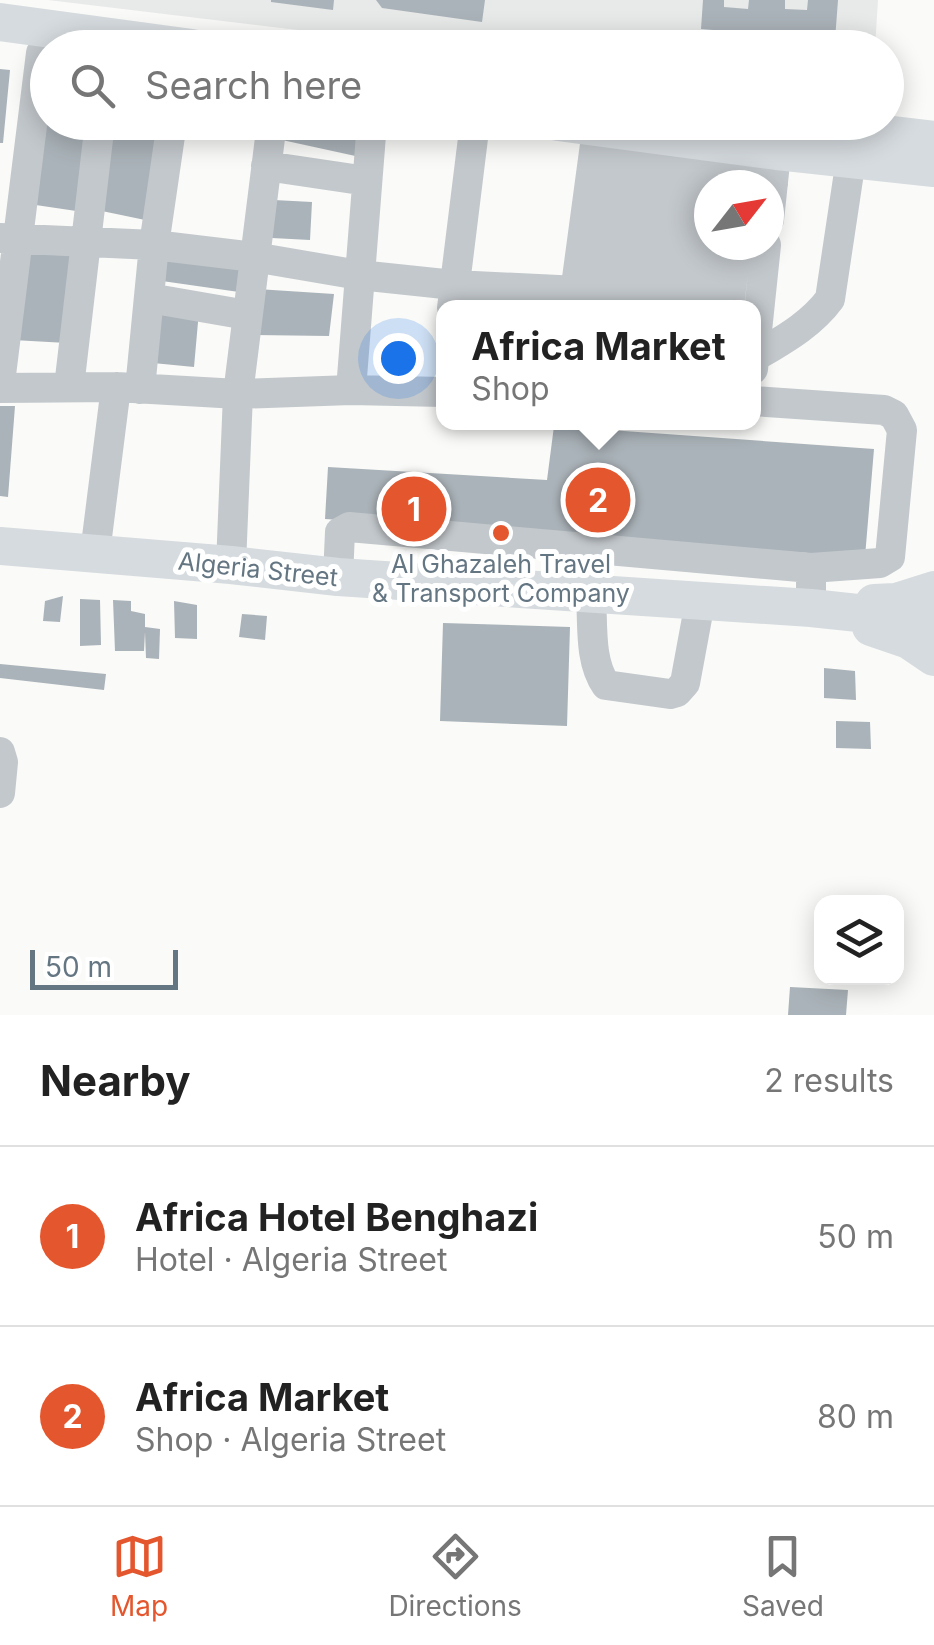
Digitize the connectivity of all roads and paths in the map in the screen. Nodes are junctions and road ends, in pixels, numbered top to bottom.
1 (0, 22) edge
2 (59, 30) edge
3 (0, 48) edge
4 (30, 52) edge
5 (30, 126) edge
6 (98, 140) edge
7 (169, 140) edge
8 (270, 140) edge
9 (370, 140) edge
10 (472, 140) edge
11 (621, 140) edge
12 (932, 154) edge
13 (681, 157) edge
14 (851, 159) junction
15 (266, 166) junction
16 (367, 181) junction
17 (8, 238) edge
18 (87, 242) junction
19 (154, 246) junction
20 (254, 256) junction
21 (698, 260) edge
22 (718, 260) edge
23 (741, 260) edge
24 (360, 275) junction
25 (453, 296) edge
26 (148, 298) junction
27 (560, 300) edge
28 (666, 300) edge
29 (666, 300) edge
30 (666, 300) edge
31 (669, 300) edge
32 (671, 300) edge
33 (673, 300) edge
34 (247, 315) junction
35 (761, 353) edge
36 (0, 386) edge
37 (69, 387) junction
38 (128, 388) junction
39 (350, 390) junction
40 (436, 392) edge
41 (238, 394) junction
42 (761, 401) edge
43 (0, 546) edge
44 (95, 553) junction
45 (231, 565) junction
46 (811, 568) junction
47 (338, 578) junction
48 (934, 590) edge
49 (591, 595) junction
50 (700, 602) junction
51 (812, 608) junction
52 (934, 621) edge
53 (934, 657) edge
54 (0, 752) edge
55 (0, 793) edge

1 - 2 main road
3 - 4 main road
5 - 17 street
6 - 18 street
7 - 19 street
8 - 15 street
9 - 16 street
10 - 25 street
11 - 13 main road
12 - 13 main road
12 - 14 main road
13 - 14 main road
13 - 28 street
13 - 29 street
13 - 30 street
14 - 35 street
15 - 16 street
15 - 20 street
16 - 24 street
17 - 18 street
17 - 36 street
18 - 19 street
18 - 37 street
19 - 20 street
19 - 26 street
20 - 24 street
20 - 34 street
21 - 31 street
22 - 32 street
23 - 33 street
24 - 25 street
24 - 39 street
25 - 27 street
26 - 34 street
26 - 38 street
34 - 41 street
36 - 37 street
37 - 38 street
38 - 41 street
38 - 44 street
39 - 40 street
39 - 41 street
41 - 45 street
42 - 46 street
43 - 44 main road, Algeria Street
44 - 45 main road, Algeria Street
45 - 47 main road, Algeria Street
46 - 47 street
46 - 51 street
47 - 49 main road, Algeria Street
48 - 51 main road
49 - 50 main road, Algeria Street
49 - 50 street
50 - 51 main road, Algeria Street
51 - 52 main road, Algeria Street
51 - 53 main road
54 - 55 street

